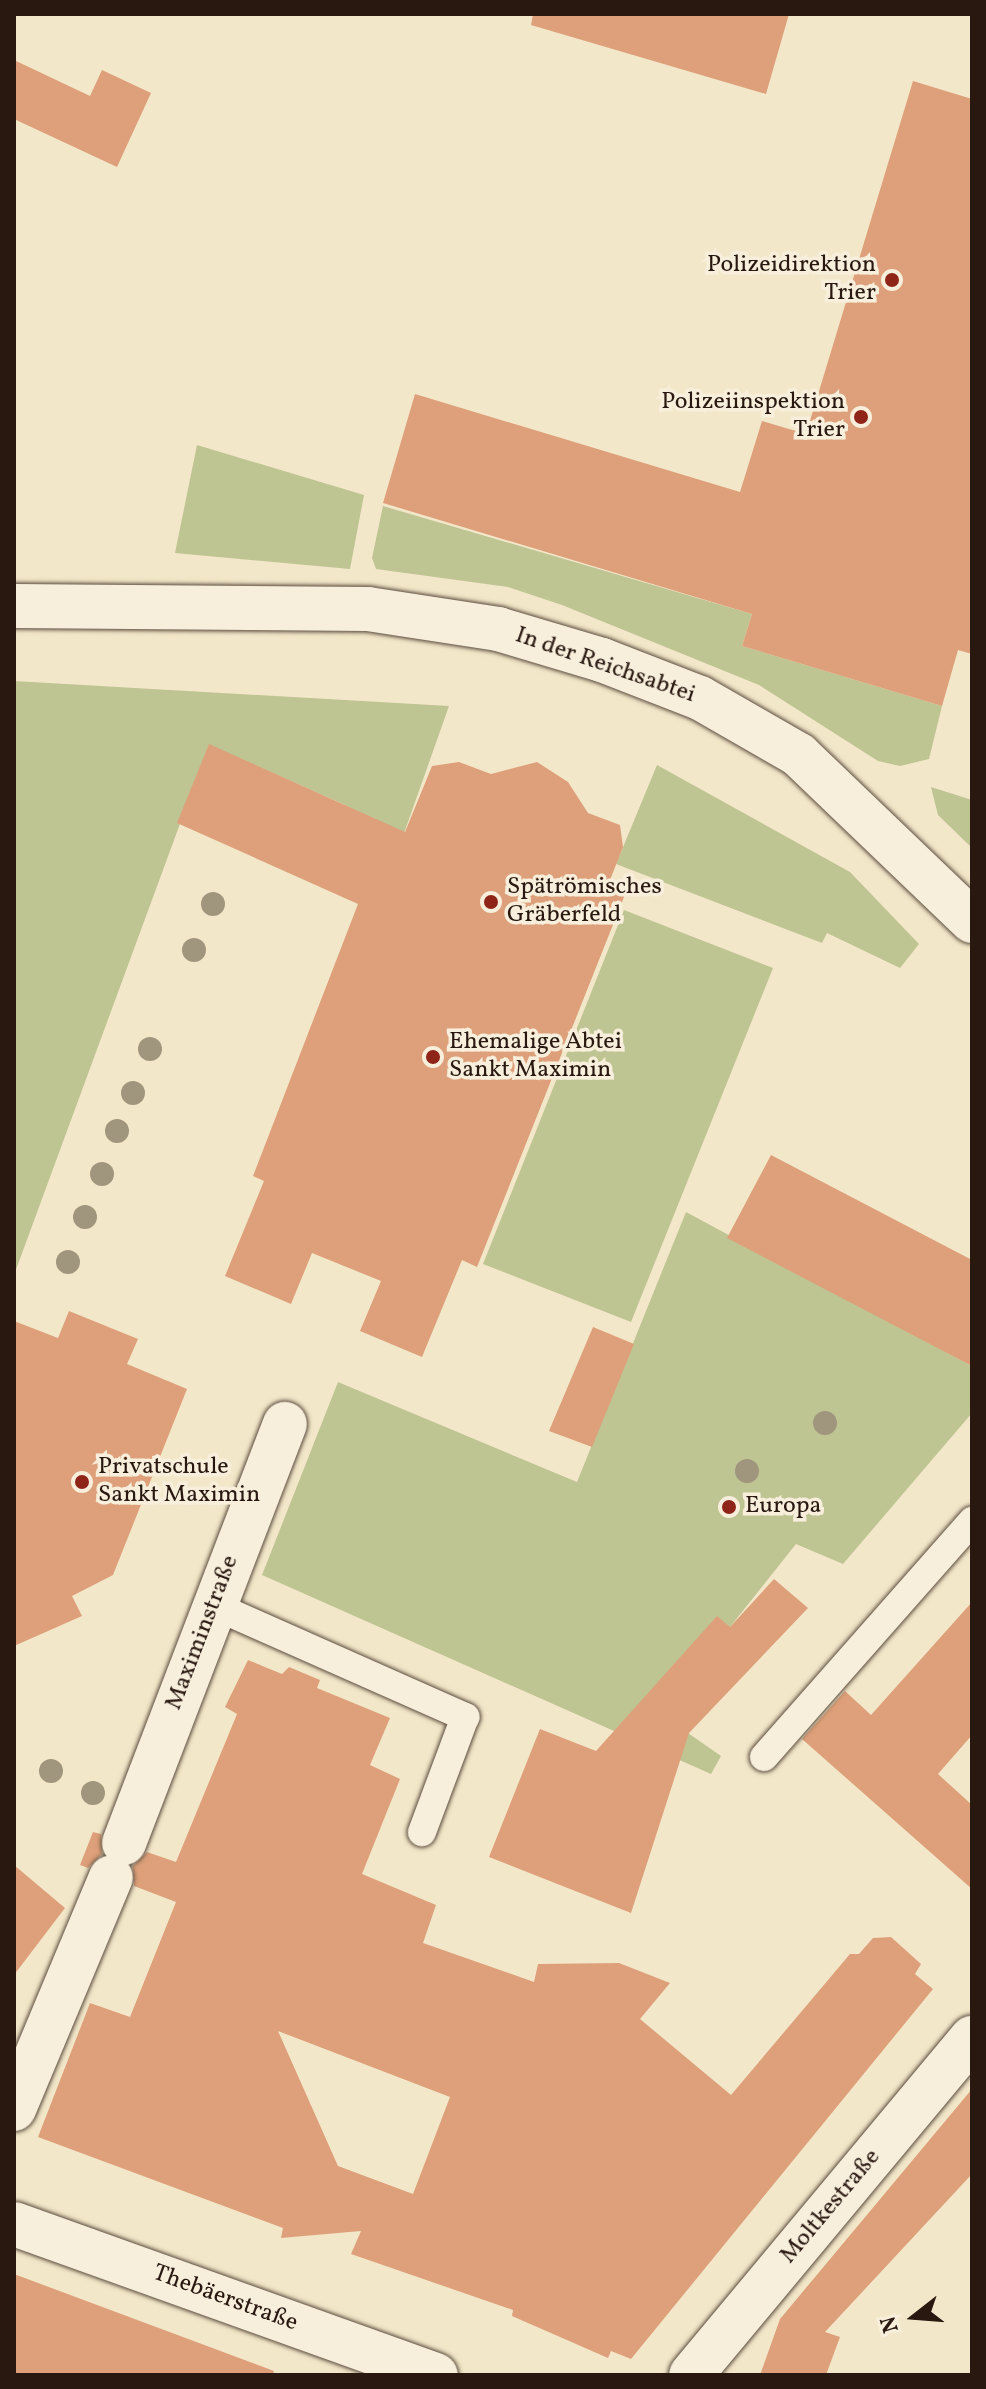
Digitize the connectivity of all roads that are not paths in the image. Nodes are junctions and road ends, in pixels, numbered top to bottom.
1 (14, 606) edge
2 (972, 921) edge
3 (285, 1424) dead end
4 (972, 1521) edge
5 (215, 1606) junction
6 (764, 1757) dead end
7 (422, 1832) dead end
8 (972, 2038) edge
9 (14, 2109) edge
10 (14, 2224) edge
11 (436, 2375) edge
12 (691, 2375) edge

1 - 2 street, In der Reichsabtei
3 - 5 street, Maximinstraße
4 - 6 lane
5 - 7 lane
5 - 9 street, Maximinstraße
8 - 12 street, Moltkestraße
10 - 11 street, Thebäerstraße

